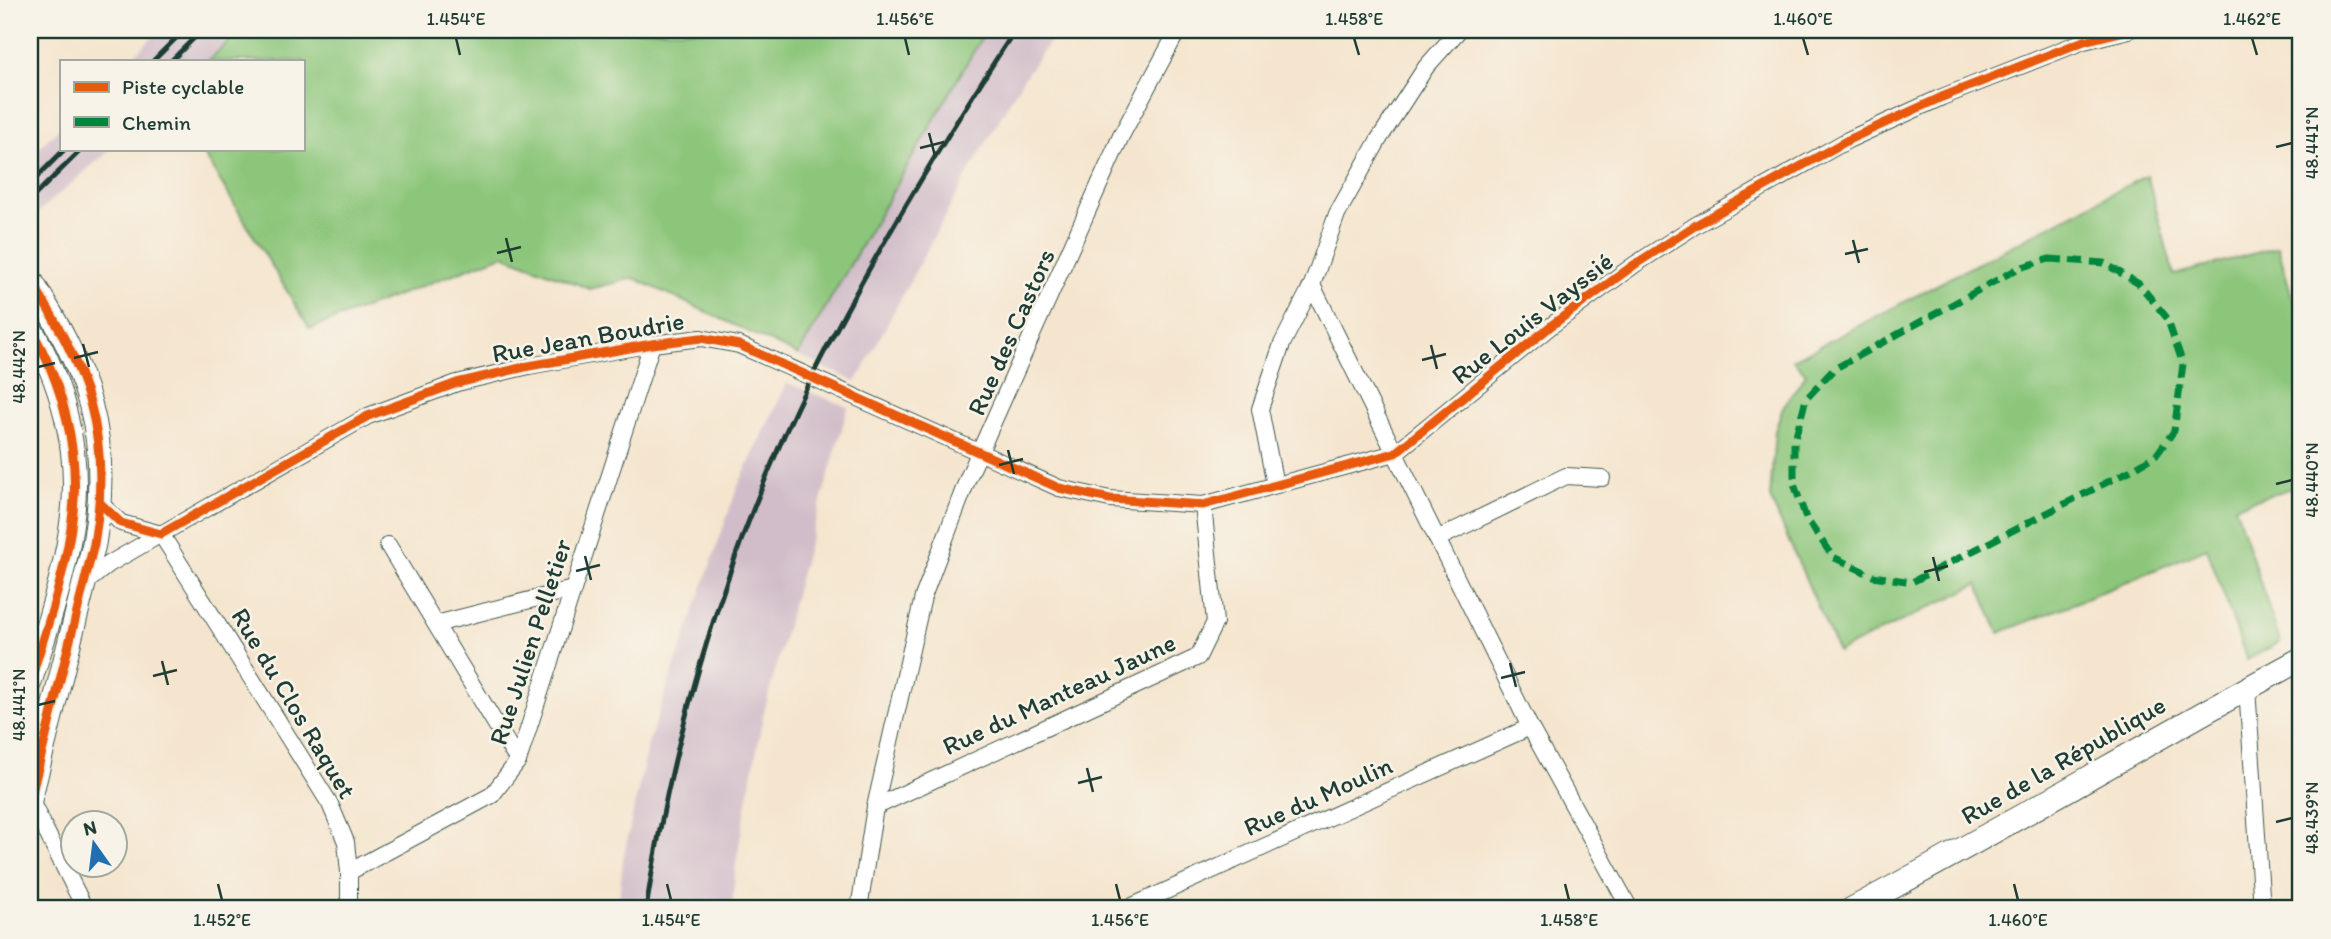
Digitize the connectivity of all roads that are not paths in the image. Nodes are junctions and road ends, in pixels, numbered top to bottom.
1 (1178, 30) edge
2 (1459, 30) edge
3 (2129, 30) edge
4 (30, 279) edge
5 (1312, 285) junction
6 (30, 328) edge
7 (652, 344) junction
8 (1395, 453) junction
9 (980, 455) junction
10 (1602, 478) dead end
11 (1275, 485) junction
12 (101, 504) junction
13 (1203, 505) junction
14 (161, 534) junction
15 (1437, 539) junction
16 (388, 545) dead end
17 (84, 583) junction
18 (573, 589) junction
19 (436, 624) junction
20 (2301, 659) edge
21 (30, 682) edge
22 (2247, 688) junction
23 (1530, 727) junction
24 (518, 761) junction
25 (30, 800) edge
26 (875, 807) junction
27 (349, 872) junction
28 (85, 909) edge
29 (349, 909) edge
30 (859, 909) edge
31 (1126, 909) edge
32 (1630, 909) edge
33 (1852, 909) edge
34 (2262, 909) edge

1 - 9 street, Rue des Castors
2 - 5 street
3 - 8 street, Rue Louis Vayssié
4 - 12 main road
5 - 8 street
5 - 11 street
6 - 21 main road
7 - 9 street, Rue Jean Boudrie
7 - 14 street, Rue Jean Boudrie
7 - 18 street, Rue Julien Pelletier
8 - 11 street, Rue Louis Vayssié
8 - 15 street
9 - 13 street, Rue Louis Vayssié
9 - 26 street, Rue des Castors
10 - 15 street
11 - 13 street, Rue Louis Vayssié
12 - 14 street
12 - 17 main road
13 - 26 street, Rue du Manteau Jaune
14 - 17 street, Rue Jean Boudrie
14 - 27 street, Rue du Clos Raquet
15 - 23 street
16 - 19 street
17 - 25 main road
18 - 19 street
18 - 24 street, Rue Julien Pelletier
19 - 24 street
20 - 22 main road, Rue de la République
22 - 33 main road, Rue de la République
22 - 34 street
23 - 31 street, Rue du Moulin
23 - 32 street
24 - 27 street, Rue Julien Pelletier
25 - 28 street
26 - 30 street, Rue des Castors
27 - 29 street, Rue du Clos Raquet

